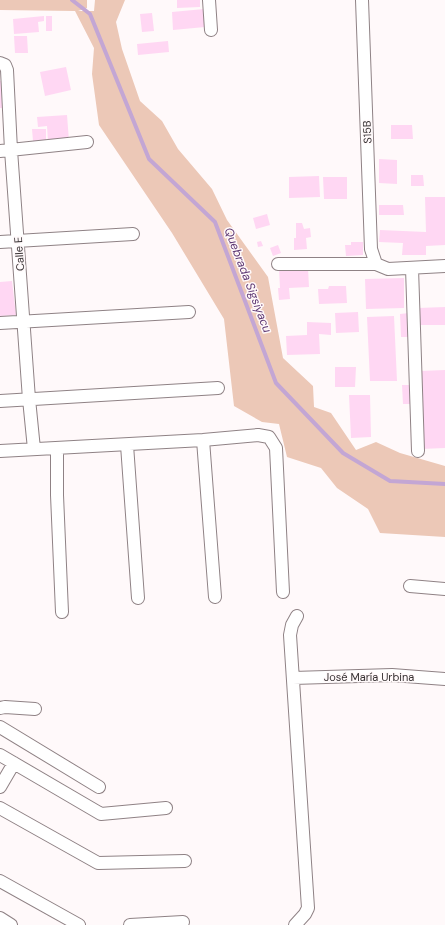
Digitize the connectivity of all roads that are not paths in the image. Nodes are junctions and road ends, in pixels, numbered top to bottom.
1 (209, 0) edge
2 (362, 0) edge
3 (211, 30) dead end
4 (0, 63) edge
5 (87, 142) dead end
6 (5, 150) edge
7 (133, 234) dead end
8 (18, 241) junction
9 (0, 242) edge
10 (278, 264) dead end
11 (376, 264) junction
12 (445, 266) edge
13 (412, 268) junction
14 (189, 312) dead end
15 (24, 321) junction
16 (0, 322) edge
17 (218, 388) dead end
18 (29, 399) junction
19 (0, 402) edge
20 (203, 440) junction
21 (127, 445) junction
22 (57, 448) junction
23 (34, 449) junction
24 (0, 451) edge
25 (418, 451) dead end
26 (410, 586) dead end
27 (445, 589) edge
28 (284, 592) dead end
29 (214, 597) dead end
30 (138, 598) dead end
31 (62, 612) dead end
32 (298, 616) dead end
33 (293, 678) junction
34 (445, 679) edge
35 (0, 708) edge
36 (35, 709) dead end
37 (0, 727) edge
38 (0, 756) edge
39 (14, 763) junction
40 (0, 787) edge
41 (99, 787) dead end
42 (166, 808) dead end
43 (0, 809) edge
44 (185, 860) dead end
45 (0, 881) edge
46 (0, 918) edge
47 (183, 922) dead end
48 (12, 925) edge
49 (79, 925) edge
50 (130, 925) edge
51 (296, 925) edge

1 - 3 street
2 - 11 street, S15B
4 - 6 street, Calle E
5 - 6 street
6 - 8 street, Calle E
7 - 8 street
8 - 9 street
8 - 15 street, Calle E
10 - 11 street
11 - 13 street
12 - 13 street
13 - 25 street
14 - 15 street
15 - 16 street
15 - 18 street, Calle E
17 - 18 street
18 - 19 street
18 - 23 street, Calle E
20 - 21 street
20 - 28 street
20 - 29 street
21 - 22 street
21 - 30 street
22 - 23 street
22 - 31 street
23 - 24 street
26 - 27 street
32 - 33 street
33 - 34 street, José María Urbina
33 - 51 street
35 - 36 street
37 - 41 street
38 - 39 street
39 - 40 street
39 - 42 street
43 - 44 street
45 - 49 street
46 - 48 street
47 - 50 street

